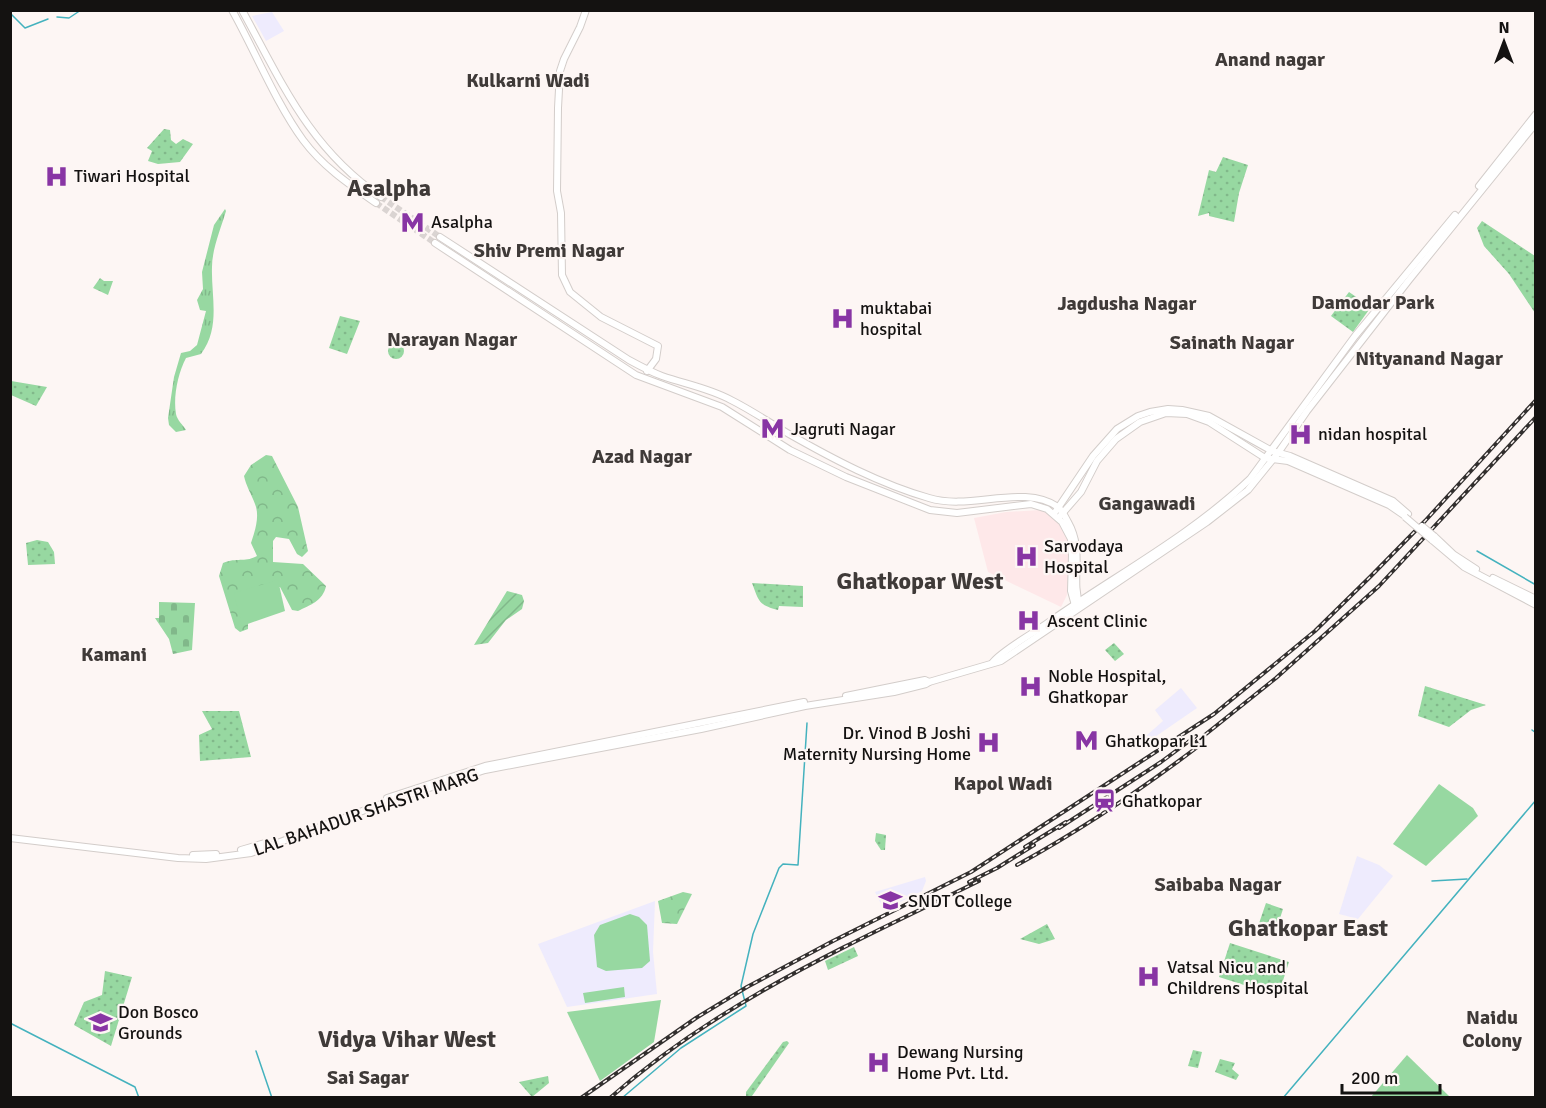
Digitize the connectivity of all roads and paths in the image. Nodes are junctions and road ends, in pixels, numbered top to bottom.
1 (232, 10) edge
2 (242, 10) edge
3 (586, 10) edge
4 (268, 57) junction
5 (259, 61) junction
6 (1536, 114) edge
7 (1536, 123) edge
8 (440, 237) tunnel mouth
9 (435, 243) tunnel mouth
10 (454, 246) junction
11 (449, 252) junction
12 (648, 369) junction
13 (658, 374) junction
14 (643, 378) junction
15 (655, 382) junction
16 (1220, 425) junction
17 (1289, 437) junction
18 (802, 441) junction
19 (1275, 452) junction
20 (795, 453) junction
21 (1290, 456) junction
22 (1268, 459) junction
23 (1298, 462) junction
24 (898, 487) junction
25 (894, 497) junction
26 (1058, 513) junction
27 (1483, 575) junction
28 (1536, 599) edge
29 (1077, 605) junction
30 (1536, 605) edge
31 (10, 836) edge

1 - 5 main road
2 - 4 main road
3 - 12 main road
4 - 5 main road
4 - 5 main road
6 - 19 main road, LAL BAHADUR SHASTRI MARG
7 - 17 main road, LAL BAHADUR SHASTRI MARG
8 - 10 main road
9 - 11 main road
10 - 11 main road
10 - 12 main road
11 - 14 main road
12 - 13 main road
12 - 14 main road
13 - 15 main road
13 - 18 main road
14 - 15 main road
15 - 20 main road
16 - 19 main road
16 - 22 main road
16 - 26 main road
17 - 19 main road, LAL BAHADUR SHASTRI MARG
17 - 21 main road
18 - 20 main road
18 - 24 main road
19 - 21 main road
19 - 22 main road, LAL BAHADUR SHASTRI MARG
20 - 25 main road
21 - 23 main road
22 - 23 main road
22 - 29 main road, LAL BAHADUR SHASTRI MARG
23 - 27 main road, bridge
24 - 25 main road
24 - 26 main road
25 - 26 main road
26 - 29 main road
27 - 28 main road
27 - 30 main road
29 - 31 main road, LAL BAHADUR SHASTRI MARG

